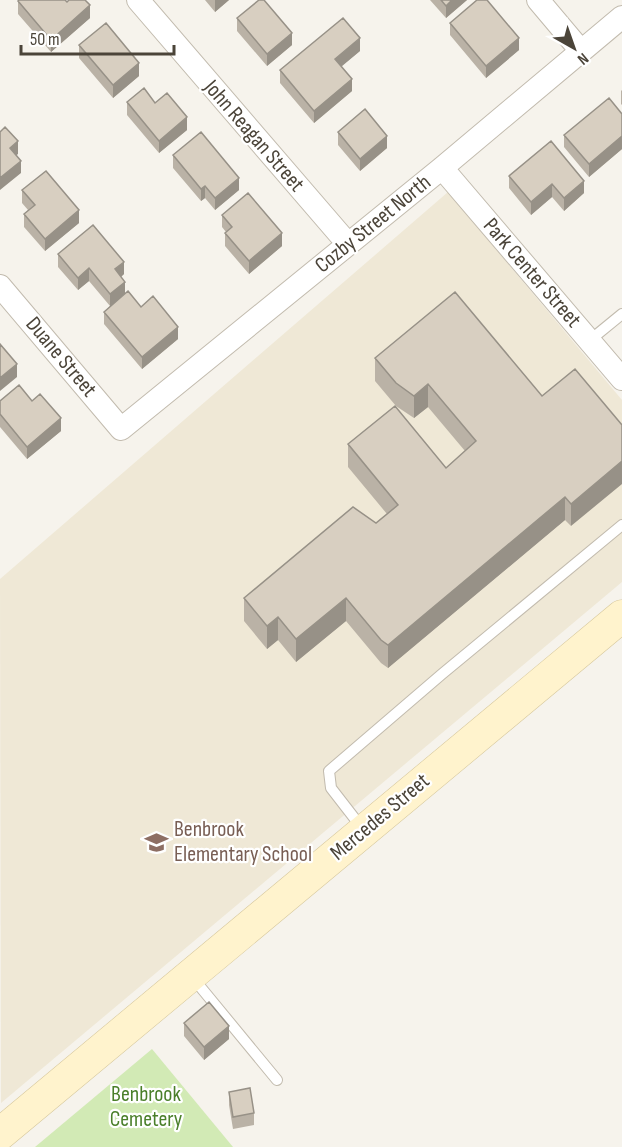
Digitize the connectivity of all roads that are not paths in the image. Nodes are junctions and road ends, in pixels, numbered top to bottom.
1 (138, 0) edge
2 (538, 0) edge
3 (622, 17) edge
4 (581, 51) junction
5 (442, 168) junction
6 (348, 244) junction
7 (0, 286) edge
8 (622, 314) edge
9 (589, 341) junction
10 (622, 379) edge
11 (122, 429) joint
12 (622, 525) edge
13 (622, 616) edge
14 (364, 831) junction
15 (191, 975) junction
16 (277, 1080) dead end
17 (0, 1134) edge

1 - 6 street, John Reagan Street
2 - 4 street
3 - 4 street, Cozby Street North
4 - 5 street, Cozby Street North
5 - 6 street, Cozby Street North
5 - 9 street, Park Center Street
6 - 11 street, Cozby Street North
7 - 11 street, Duane Street
8 - 9 lane
9 - 10 street, Park Center Street
12 - 14 lane
13 - 14 street, Mercedes Street
14 - 15 street, Mercedes Street
15 - 16 lane
15 - 17 street, Mercedes Street

